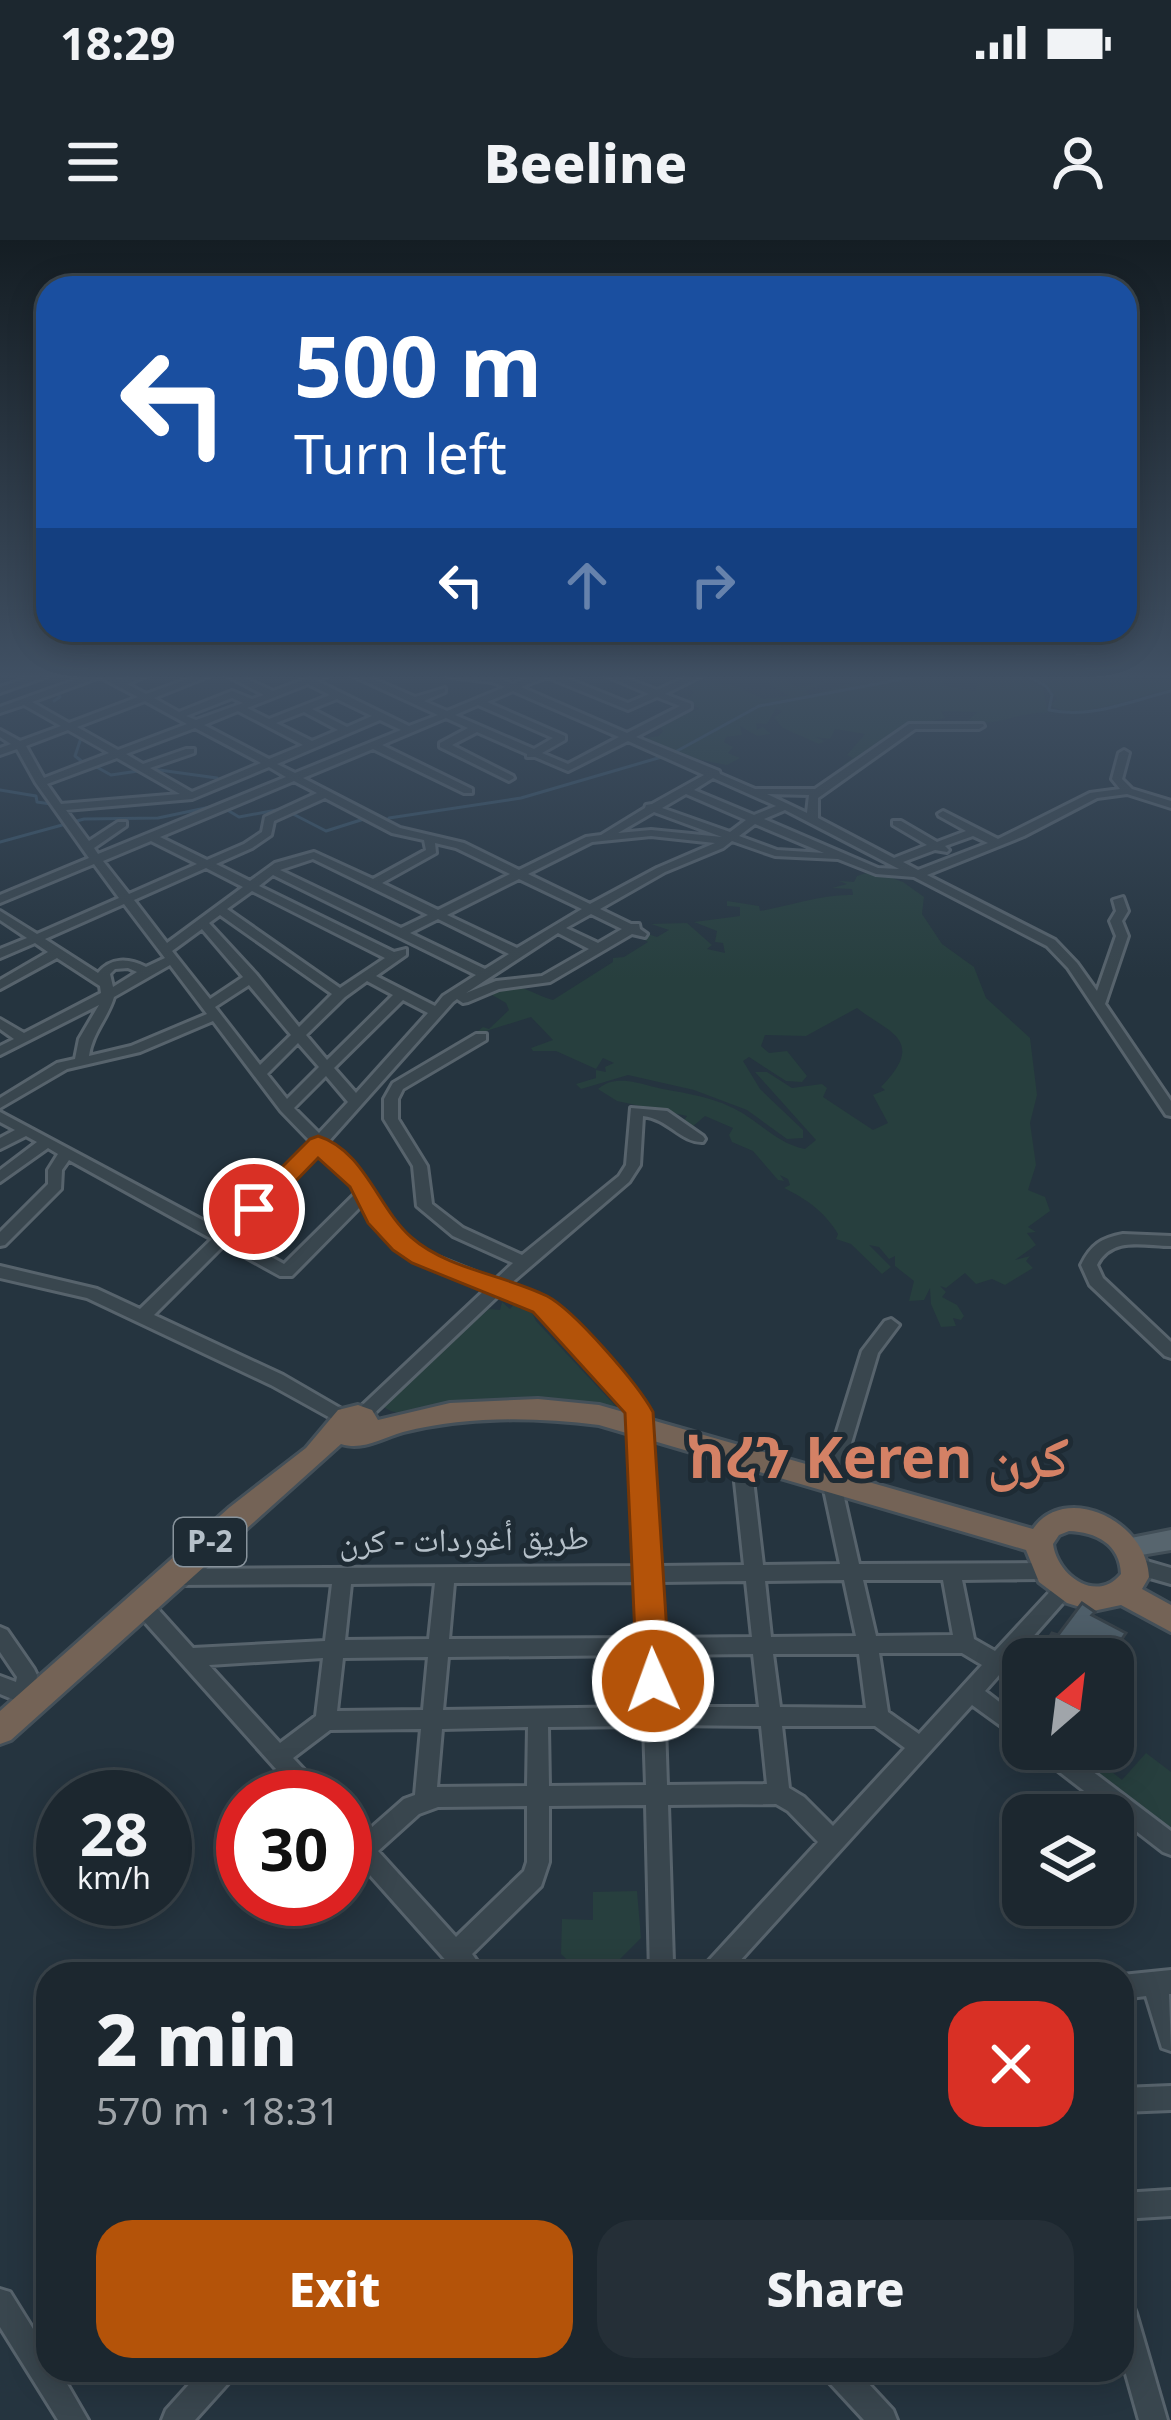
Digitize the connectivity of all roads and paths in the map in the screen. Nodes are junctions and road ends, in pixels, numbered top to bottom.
1 (36, 776) edge
2 (59, 776) edge
3 (154, 776) edge
4 (239, 776) edge
5 (293, 776) edge
6 (307, 776) edge
7 (437, 776) edge
8 (504, 776) edge
9 (710, 776) edge
10 (721, 776) edge
11 (841, 776) edge
12 (1118, 776) edge
13 (509, 778) dead end
14 (299, 779) junction
15 (40, 783) junction
16 (683, 789) junction
17 (752, 790) junction
18 (468, 791) dead end
19 (1128, 791) junction
20 (818, 792) junction
21 (327, 793) junction
22 (192, 796) junction
23 (1171, 805) edge
24 (785, 806) junction
25 (60, 807) junction
26 (650, 807) junction
27 (944, 814) dead end
28 (208, 815) junction
29 (753, 820) junction
30 (816, 821) junction
31 (122, 824) dead end
32 (897, 824) dead end
33 (974, 831) junction
34 (605, 836) junction
35 (152, 837) junction
36 (796, 838) junction
37 (726, 840) junction
38 (429, 841) junction
39 (998, 843) junction
40 (936, 846) junction
41 (771, 851) junction
42 (92, 853) junction
43 (841, 857) junction
44 (959, 859) junction
45 (894, 862) junction
46 (208, 865) junction
47 (274, 871) junction
48 (517, 874) junction
49 (918, 874) junction
50 (255, 884) junction
51 (372, 884) junction
52 (0, 898) edge
53 (129, 900) junction
54 (1119, 900) dead end
55 (410, 902) junction
56 (590, 909) junction
57 (222, 911) junction
58 (436, 914) junction
59 (0, 915) edge
60 (375, 920) junction
61 (204, 924) junction
62 (557, 928) junction
63 (401, 933) junction
64 (34, 938) junction
65 (418, 942) junction
66 (601, 951) junction
67 (515, 952) junction
68 (56, 953) junction
69 (171, 953) junction
70 (0, 954) edge
71 (394, 957) junction
72 (146, 972) junction
73 (482, 973) junction
74 (365, 975) junction
75 (252, 977) junction
76 (0, 986) edge
77 (106, 989) junction
78 (340, 994) junction
79 (401, 994) junction
80 (1099, 1004) junction
81 (213, 1010) junction
82 (430, 1016) junction
83 (0, 1023) edge
84 (298, 1036) junction
85 (481, 1037) dead end
86 (22, 1039) junction
87 (0, 1051) edge
88 (82, 1059) junction
89 (325, 1069) junction
90 (260, 1072) junction
91 (355, 1101) junction
92 (0, 1104) edge
93 (286, 1108) junction
94 (1171, 1112) edge
95 (0, 1116) edge
96 (23, 1132) junction
97 (698, 1139) dead end
98 (45, 1143) junction
99 (0, 1144) edge
100 (318, 1144) junction
101 (66, 1154) junction
102 (0, 1177) edge
103 (366, 1192) junction
104 (0, 1241) edge
105 (222, 1241) junction
106 (1171, 1241) edge
107 (524, 1262) junction
108 (0, 1272) edge
109 (496, 1288) junction
110 (143, 1316) junction
111 (892, 1325) dead end
112 (1171, 1352) edge
113 (355, 1425) junction
114 (640, 1425) junction
115 (741, 1454) junction
116 (832, 1480) junction
117 (1171, 1540) edge
118 (1039, 1542) junction
119 (1129, 1569) junction
120 (650, 1573) junction
121 (850, 1573) junction
122 (951, 1573) junction
123 (756, 1574) junction
124 (445, 1575) junction
125 (342, 1576) junction
126 (1171, 1576) edge
127 (171, 1577) junction
128 (1055, 1580) junction
129 (141, 1604) junction
130 (1171, 1620) edge
131 (0, 1636) edge
132 (965, 1644) junction
133 (652, 1645) junction
134 (868, 1646) junction
135 (764, 1647) junction
136 (437, 1648) junction
137 (335, 1649) junction
138 (192, 1657) junction
139 (997, 1663) junction
140 (0, 1684) edge
141 (971, 1692) junction
142 (36, 1694) junction
143 (655, 1716) junction
144 (1002, 1716) edge
145 (878, 1717) junction
146 (771, 1718) junction
147 (538, 1720) junction
148 (326, 1721) junction
149 (431, 1721) junction
150 (0, 1730) edge
151 (920, 1748) junction
152 (279, 1756) junction
153 (291, 1770) edge
154 (1074, 1770) edge
155 (657, 1795) junction
156 (778, 1795) junction
157 (538, 1796) junction
158 (425, 1799) junction
159 (372, 1842) edge
160 (833, 1842) junction
161 (1171, 1844) edge
162 (372, 1861) edge
163 (456, 1954) junction
164 (463, 1962) edge
165 (662, 1962) edge
166 (723, 1962) edge
167 (1162, 1983) edge
168 (1171, 2039) edge
169 (1171, 2098) edge
170 (1134, 2100) edge
171 (1171, 2203) edge
172 (1134, 2205) edge
173 (4, 2319) edge
174 (1134, 2354) edge
175 (36, 2365) edge
176 (48, 2382) edge
177 (210, 2382) edge
178 (848, 2382) edge
179 (74, 2420) edge
180 (176, 2420) edge
181 (883, 2420) edge
182 (1153, 2420) edge

1 - 15 street
2 - 15 street
3 - 22 street
4 - 22 street
5 - 14 street
6 - 14 street
7 - 18 street
8 - 13 street
9 - 16 street
10 - 17 street
11 - 20 street
12 - 19 street
14 - 21 street
14 - 28 street
15 - 25 street
16 - 26 street
16 - 29 street
17 - 20 street
17 - 24 street
19 - 23 street
19 - 39 street
20 - 30 street
21 - 38 street
21 - 46 street
22 - 25 street
22 - 28 street
24 - 29 street
24 - 30 street
25 - 42 street
26 - 34 street
26 - 37 street
27 - 33 street
28 - 35 street
29 - 36 street
29 - 37 street
30 - 36 street
30 - 45 street
31 - 42 street
32 - 40 street
33 - 39 street
33 - 40 street
34 - 37 street
34 - 48 street
35 - 42 street
35 - 46 street
36 - 41 street
36 - 43 street
37 - 41 street
37 - 56 street
38 - 48 street
38 - 51 street
39 - 44 street
40 - 44 street
40 - 45 street
41 - 43 street
42 - 52 street
42 - 53 street
43 - 49 street
44 - 49 street
45 - 49 street
46 - 50 street
46 - 53 street
47 - 50 street
47 - 51 street
47 - 60 street
48 - 56 street
48 - 58 street
49 - 80 street
50 - 57 street
50 - 71 street
51 - 55 street
53 - 64 street
53 - 69 street
54 - 80 street
55 - 58 street
55 - 60 street
56 - 62 street
56 - 66 street
57 - 61 street
57 - 78 street
58 - 63 street
58 - 67 street
59 - 64 street
60 - 63 street
61 - 69 street
61 - 75 street
62 - 66 street
62 - 67 street
63 - 65 street
64 - 68 street
64 - 70 street
65 - 71 street
65 - 73 street
66 - 82 street
67 - 73 street
68 - 76 street
68 - 77 street
69 - 72 street
69 - 81 street
71 - 74 street
72 - 77 street
72 - 77 street
73 - 82 street
74 - 78 street
74 - 79 street
75 - 81 street
75 - 84 street
77 - 86 street
77 - 88 street
78 - 84 street
79 - 82 street
79 - 89 street
80 - 94 street
81 - 88 street
81 - 90 street
82 - 91 street
83 - 86 street
84 - 89 street
84 - 90 street
85 - 107 street
86 - 87 street
88 - 92 street
89 - 91 street
89 - 93 street
90 - 93 street
91 - 100 street
93 - 100 street
95 - 96 street
96 - 98 street
96 - 99 street
97 - 107 street
98 - 101 street
98 - 102 street
100 - 103 street
100 - 105 street
101 - 104 street
101 - 105 street
103 - 105 street
103 - 109 street
105 - 110 street
106 - 112 street
107 - 109 street
108 - 110 street
109 - 113 street
109 - 114 street
110 - 113 street
111 - 116 street
113 - 114 highway, P-2
113 - 127 highway, P-2
114 - 115 highway, P-2
114 - 120 street
115 - 116 highway, P-2
115 - 123 street
116 - 118 highway, P-2
116 - 121 street
117 - 119 main road
118 - 119 highway
118 - 128 highway
119 - 126 street
119 - 128 highway
119 - 130 highway
120 - 123 street, طريق أغوردات - كرن
120 - 124 street, طريق أغوردات - كرن
120 - 133 street
121 - 122 street, طريق أغوردات - كرن
121 - 123 street, طريق أغوردات - كرن
121 - 134 street
122 - 128 street, طريق أغوردات - كرن
122 - 132 street
123 - 135 street
124 - 125 street, طريق أغوردات - كرن
124 - 136 street
125 - 127 street, طريق أغوردات - كرن
125 - 137 street
127 - 129 highway, P-2
128 - 139 street
129 - 138 street
129 - 142 highway, P-2
131 - 142 street
132 - 134 street
132 - 139 street
133 - 135 street
133 - 136 street
133 - 143 street
134 - 135 street
134 - 145 street
135 - 146 street
136 - 137 street
136 - 149 street
137 - 138 street
137 - 148 street
138 - 152 street
139 - 141 street
140 - 142 street
141 - 144 street
141 - 151 street
142 - 150 highway, P-2
143 - 146 street
143 - 147 street
143 - 155 street
145 - 146 street
145 - 151 street
146 - 156 street
147 - 149 street
147 - 157 street
148 - 149 street
148 - 152 street
149 - 158 street
151 - 160 street
152 - 153 street
154 - 161 street
155 - 156 street
155 - 157 street
155 - 165 street
156 - 160 street
157 - 158 street
157 - 163 street
158 - 159 street
160 - 166 street
162 - 163 street
163 - 164 street
167 - 168 street
169 - 170 street
171 - 172 street
173 - 175 street
174 - 182 street
176 - 179 street
177 - 180 street
178 - 181 street

